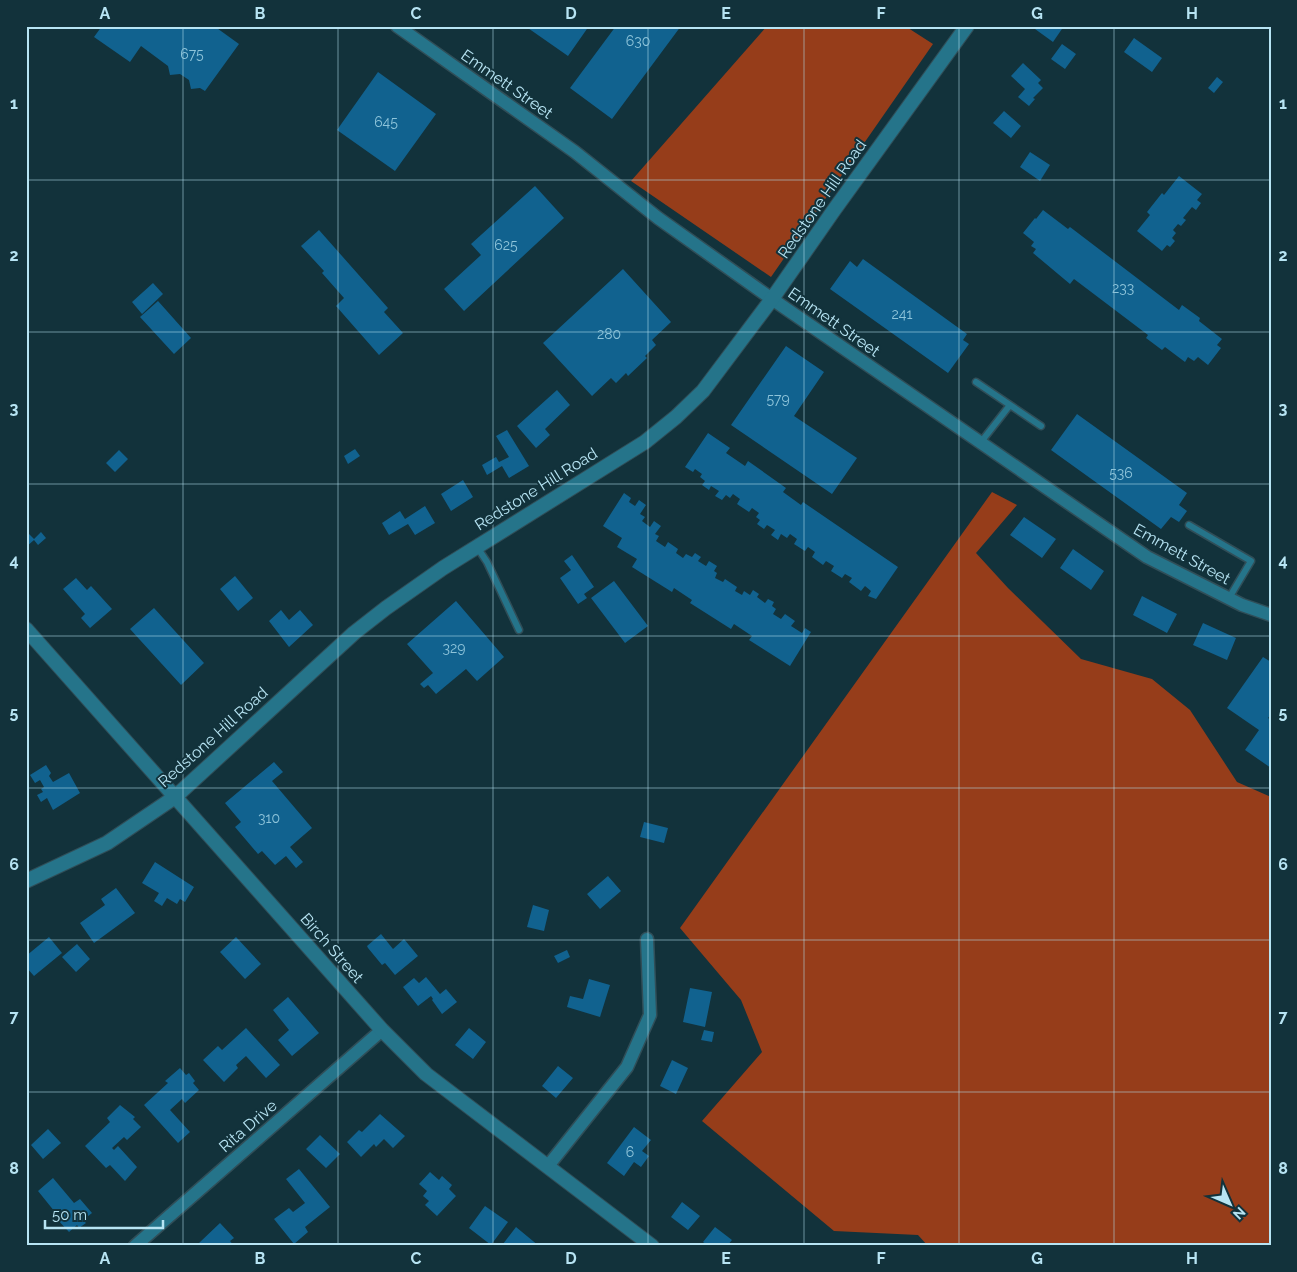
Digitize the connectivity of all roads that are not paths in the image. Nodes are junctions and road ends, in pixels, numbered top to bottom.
1 (397, 26) edge
2 (967, 26) edge
3 (772, 299) junction
4 (976, 382) dead end
5 (1010, 405) junction
6 (1041, 426) dead end
7 (981, 442) junction
8 (1189, 525) dead end
9 (477, 547) junction
10 (1229, 598) junction
11 (1271, 615) edge
12 (26, 629) edge
13 (519, 630) dead end
14 (175, 797) junction
15 (26, 881) edge
16 (647, 939) dead end
17 (382, 1030) junction
18 (548, 1166) junction
19 (135, 1246) edge
20 (652, 1246) edge

1 - 3 street, Emmett Street
2 - 3 main road, Redstone Hill Road
3 - 7 street, Emmett Street
3 - 9 main road, Redstone Hill Road
4 - 5 lane
5 - 6 lane
5 - 7 lane
7 - 10 street, Emmett Street
8 - 10 lane
9 - 13 lane
9 - 14 main road, Redstone Hill Road
10 - 11 street, Emmett Street
12 - 14 main road, Birch Street
14 - 15 main road, Redstone Hill Road
14 - 17 main road, Birch Street
16 - 18 street
17 - 18 main road, Birch Street
17 - 19 street, Rita Drive
18 - 20 main road, Birch Street

